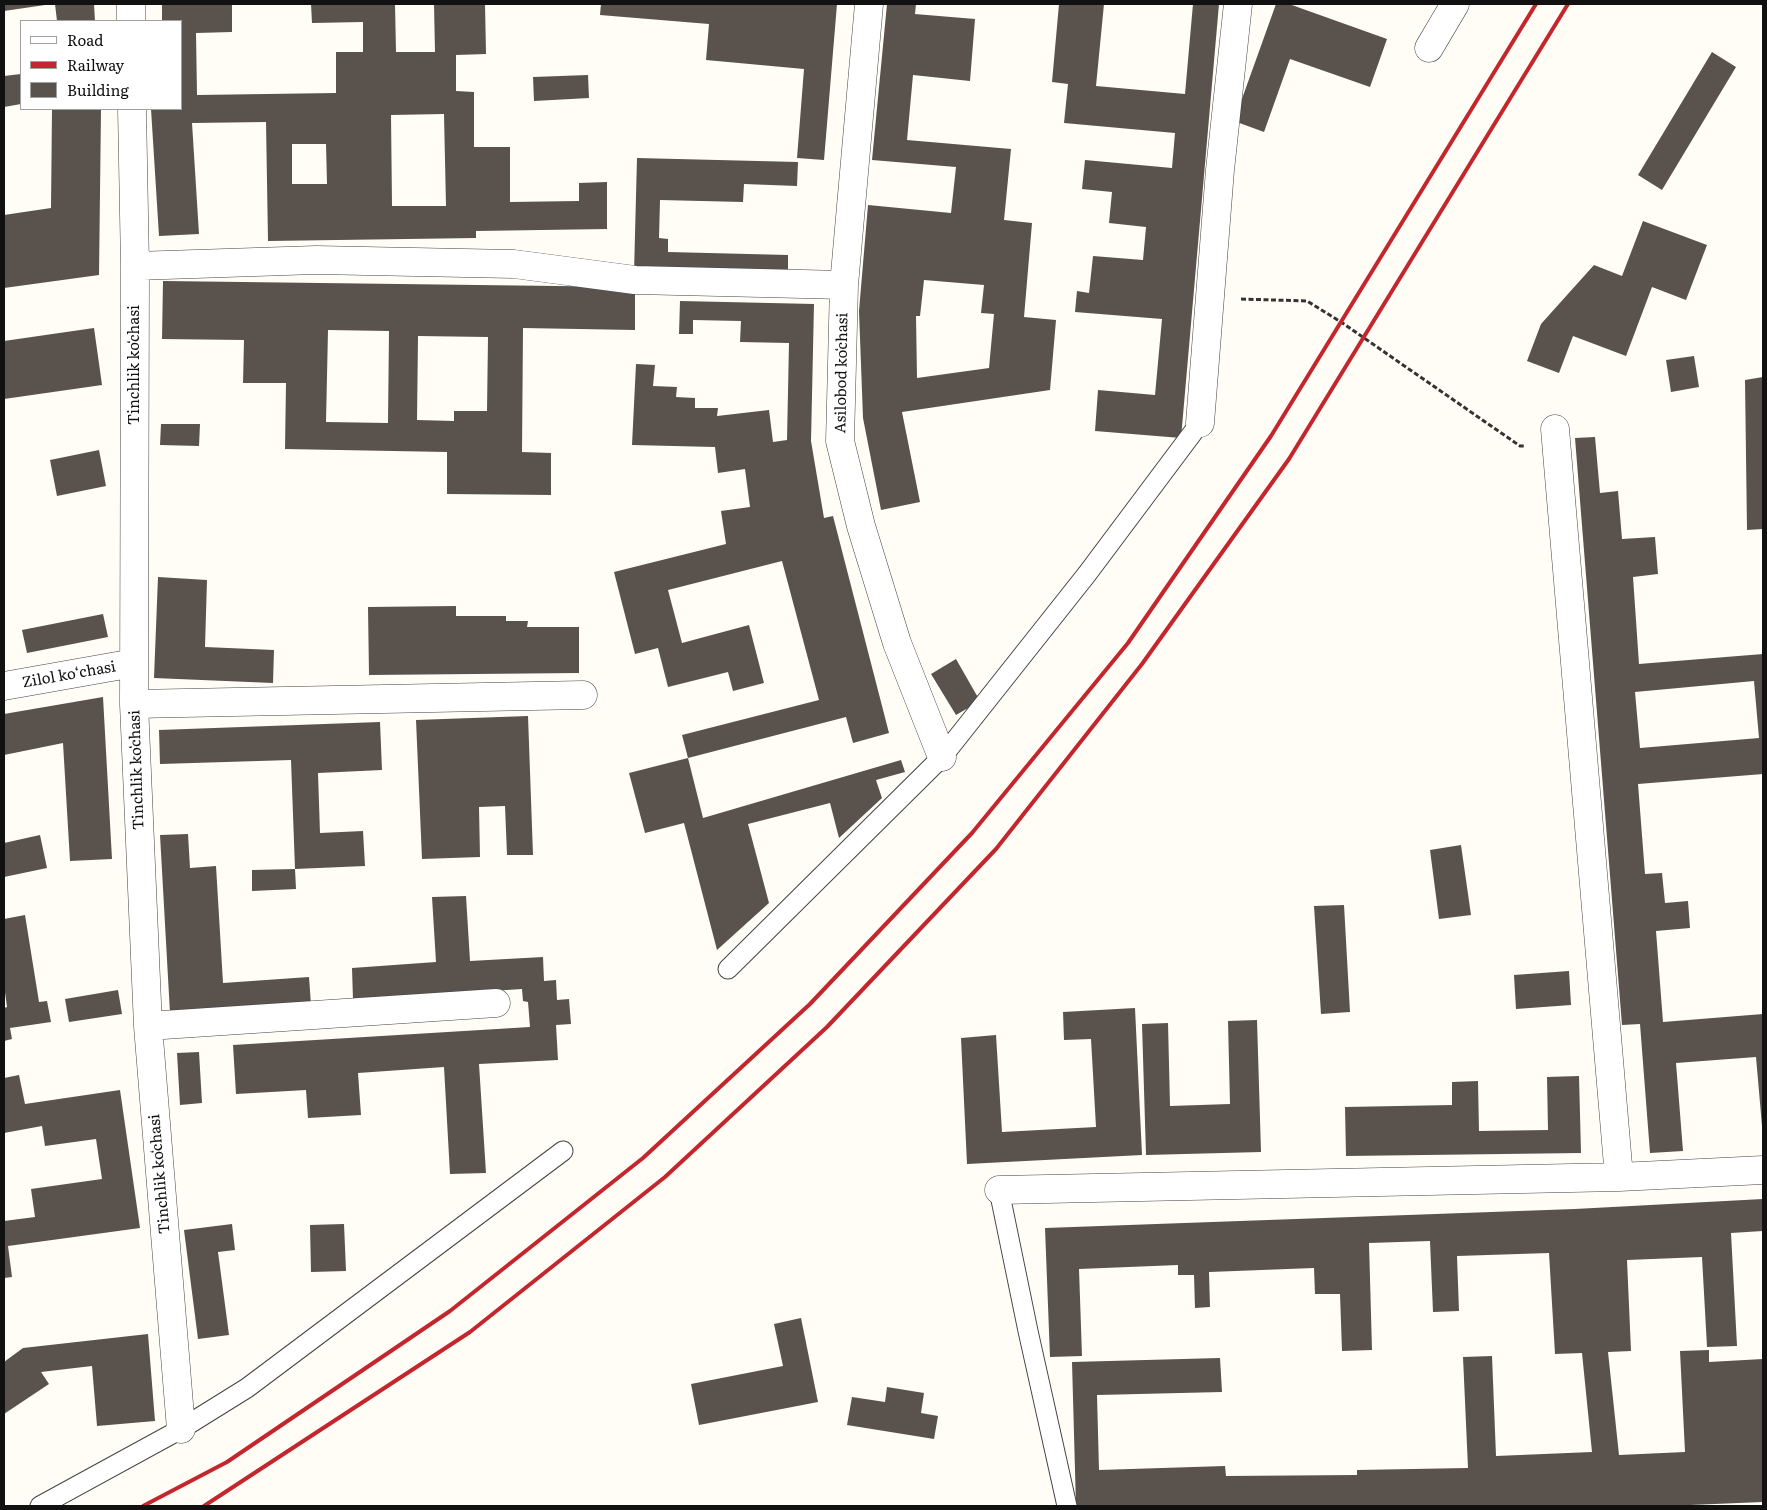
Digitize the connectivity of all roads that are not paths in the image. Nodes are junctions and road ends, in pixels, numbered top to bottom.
1 (131, 4) edge
2 (869, 4) edge
3 (1238, 4) edge
4 (1455, 4) edge
5 (131, 20) edge
6 (1429, 48) dead end
7 (132, 110) edge
8 (135, 266) junction
9 (844, 285) junction
10 (1200, 423) joint
11 (1556, 437) road end
12 (134, 663) junction
13 (4, 686) edge
14 (583, 696) dead end
15 (134, 704) junction
16 (942, 757) junction
17 (728, 968) dead end
18 (496, 1003) dead end
19 (148, 1026) junction
20 (563, 1151) dead end
21 (1763, 1170) edge
22 (1620, 1177) junction
23 (999, 1190) joint
24 (181, 1430) junction
25 (40, 1506) edge
26 (1067, 1506) edge

1 - 5 street
2 - 9 street, Asilobod koʻchasi
3 - 10 street
4 - 6 street
7 - 8 street, Tinchlik koʻchasi
8 - 9 street
8 - 12 street, Tinchlik koʻchasi
9 - 16 street, Asilobod koʻchasi
10 - 16 lane
11 - 22 street
12 - 13 street, Zilol ko‘chasi
12 - 15 street, Tinchlik koʻchasi
14 - 15 street
15 - 19 street, Tinchlik koʻchasi
16 - 17 lane
18 - 19 street
19 - 24 street, Tinchlik koʻchasi
20 - 24 lane
21 - 22 street
22 - 23 street
23 - 26 lane
24 - 25 lane

